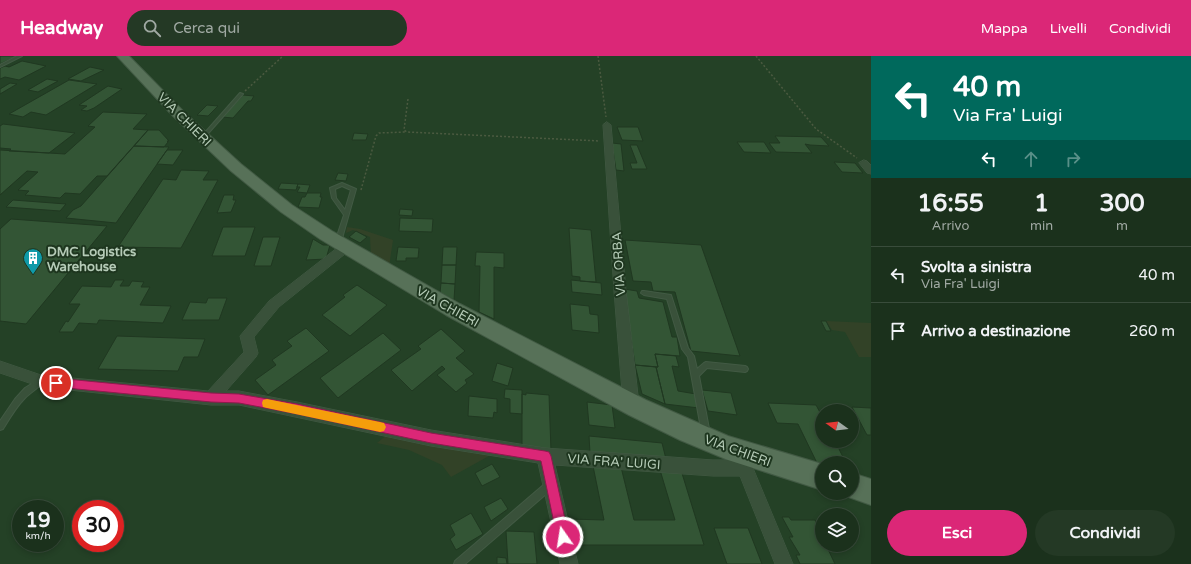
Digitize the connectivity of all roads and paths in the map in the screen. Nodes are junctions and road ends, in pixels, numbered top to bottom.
1 (20, 56) edge
2 (123, 56) edge
3 (283, 56) edge
4 (598, 56) edge
5 (756, 56) edge
6 (0, 66) edge
7 (241, 94) joint
8 (408, 99) dead end
9 (607, 124) joint
10 (408, 132) junction
11 (203, 137) junction
12 (609, 141) junction
13 (868, 167) edge
14 (360, 196) dead end
15 (346, 214) junction
16 (342, 244) junction
17 (644, 293) dead end
18 (0, 367) edge
19 (745, 369) dead end
20 (695, 375) junction
21 (41, 381) junction
22 (211, 398) junction
23 (631, 404) junction
24 (0, 427) edge
25 (707, 440) junction
26 (545, 456) junction
27 (746, 462) junction
28 (815, 476) edge
29 (551, 484) junction
30 (859, 488) edge
31 (871, 492) edge
32 (458, 564) edge
33 (569, 564) edge
34 (784, 564) edge

1 - 6 lane
2 - 11 main road, VIA CHIERI
3 - 7 path
4 - 9 path
5 - 13 path
7 - 11 lane
8 - 10 path
9 - 12 street, VIA ORBA
10 - 12 path
10 - 14 path
11 - 16 main road, VIA CHIERI
12 - 23 street, VIA ORBA
15 - 15 lane
15 - 16 lane
16 - 22 street
16 - 23 main road, VIA CHIERI
17 - 20 lane
18 - 21 street, VIA FRA' LUIGI
19 - 20 lane
20 - 25 lane
21 - 22 street, VIA FRA' LUIGI
21 - 24 lane
22 - 26 street, VIA FRA' LUIGI
23 - 25 main road, VIA CHIERI
25 - 27 main road, VIA CHIERI
26 - 27 street, VIA FRA' LUIGI
26 - 29 street
27 - 28 main road, VIA CHIERI
27 - 34 street
29 - 32 lane
29 - 33 street
30 - 31 main road

